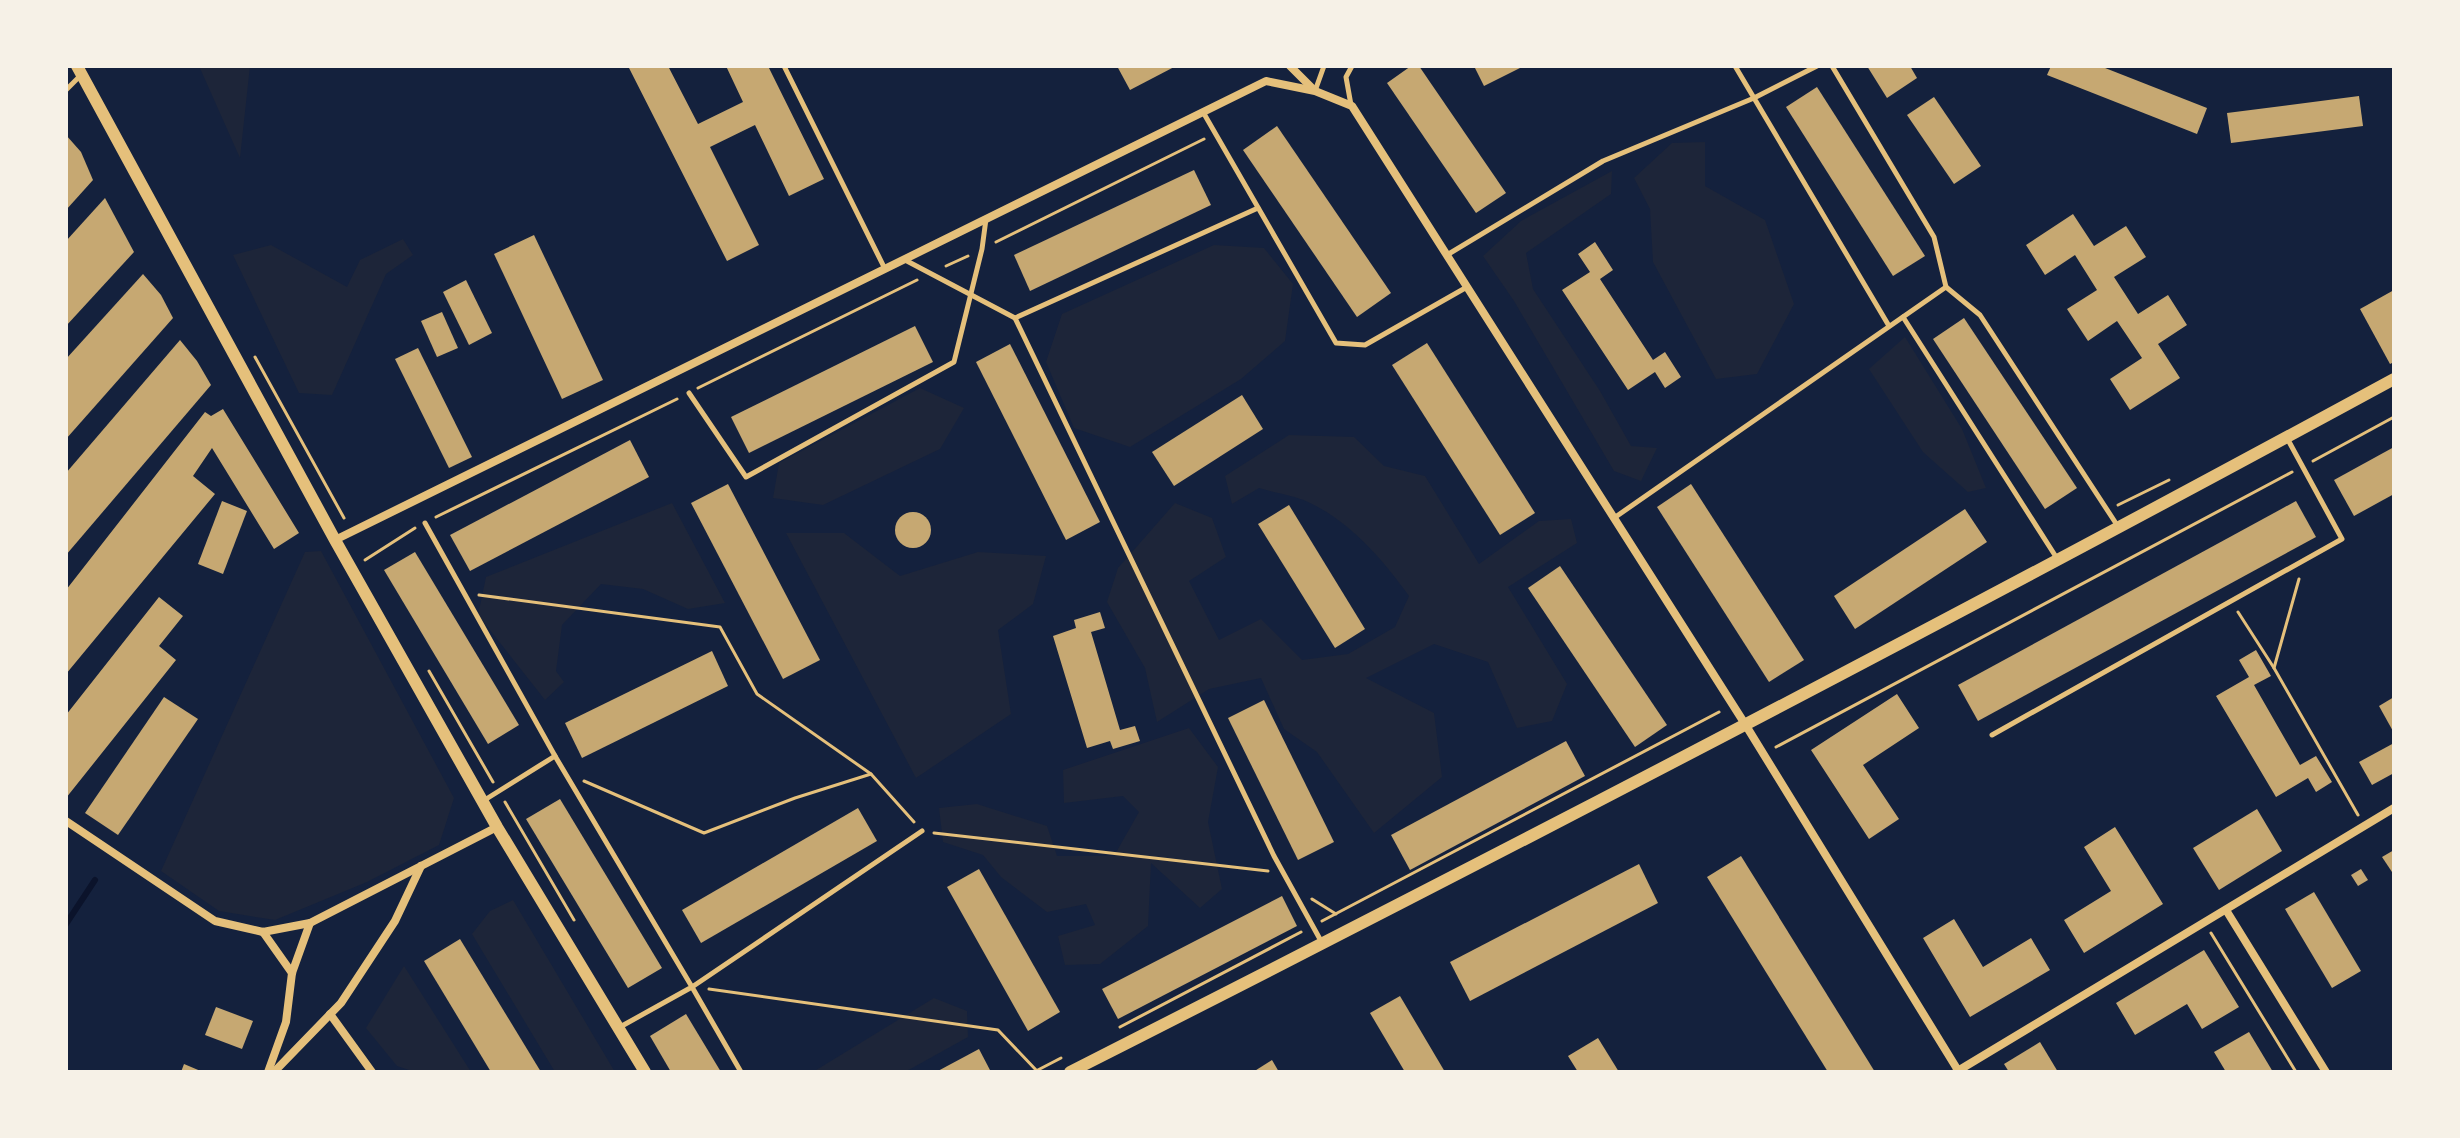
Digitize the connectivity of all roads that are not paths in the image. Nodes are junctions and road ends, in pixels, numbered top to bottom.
1 (784, 66) edge
2 (1290, 66) edge
3 (1324, 66) edge
4 (1352, 66) edge
5 (1735, 66) edge
6 (1817, 66) edge
7 (1832, 66) edge
8 (79, 70) edge
9 (66, 90) edge
10 (1315, 91) junction
11 (1754, 98) junction
12 (1352, 106) junction
13 (1203, 112) junction
14 (1258, 208) junction
15 (986, 219) junction
16 (1446, 255) junction
17 (904, 259) junction
18 (885, 269) junction
19 (1467, 287) junction
20 (1946, 287) junction
21 (969, 293) junction
22 (1903, 317) junction
23 (1015, 318) junction
24 (1889, 326) junction
25 (2394, 379) edge
26 (689, 393) road end
27 (2287, 437) junction
28 (1614, 518) junction
29 (425, 523) road end
30 (2119, 528) junction
31 (335, 540) junction
32 (2058, 560) junction
33 (1745, 724) junction
34 (1992, 735) dead end
35 (555, 756) junction
36 (483, 801) junction
37 (2394, 808) edge
38 (66, 821) edge
39 (497, 827) junction
40 (922, 831) road end
41 (422, 865) junction
42 (2226, 910) junction
43 (310, 923) junction
44 (263, 932) junction
45 (1323, 944) junction
46 (292, 973) junction
47 (692, 987) junction
48 (330, 1014) junction
49 (618, 1028) junction
50 (1957, 1071) edge
51 (271, 1072) edge
52 (372, 1072) edge
53 (645, 1072) edge
54 (741, 1072) edge
55 (1070, 1072) edge
56 (2326, 1072) edge

1 - 18 lane
2 - 10 street
3 - 10 lane
4 - 12 lane
5 - 11 lane
6 - 11 lane
7 - 20 lane
8 - 9 lane
8 - 31 street
10 - 12 street
10 - 13 street
11 - 16 lane
11 - 24 lane
12 - 16 street
13 - 14 lane
13 - 15 street
14 - 19 lane
14 - 23 lane
15 - 17 street
15 - 21 lane
16 - 19 street
17 - 18 street
17 - 21 lane
18 - 31 street
19 - 28 street
20 - 22 lane
20 - 30 lane
21 - 23 lane
21 - 26 lane
22 - 24 lane
22 - 32 lane
23 - 45 lane
24 - 28 lane
25 - 27 street
27 - 30 street
27 - 34 lane
28 - 33 street
29 - 35 lane
30 - 32 street
31 - 36 street
32 - 33 street
33 - 45 street
33 - 50 street
35 - 36 lane
35 - 47 lane
36 - 39 street
37 - 42 street
38 - 44 street
39 - 41 street
39 - 49 street
40 - 47 lane
41 - 43 street
41 - 48 street
42 - 50 street
42 - 56 street
43 - 44 street
43 - 46 street
44 - 46 street
45 - 55 street
46 - 51 street
47 - 49 lane
47 - 54 lane
48 - 51 street
48 - 52 street
49 - 53 street

